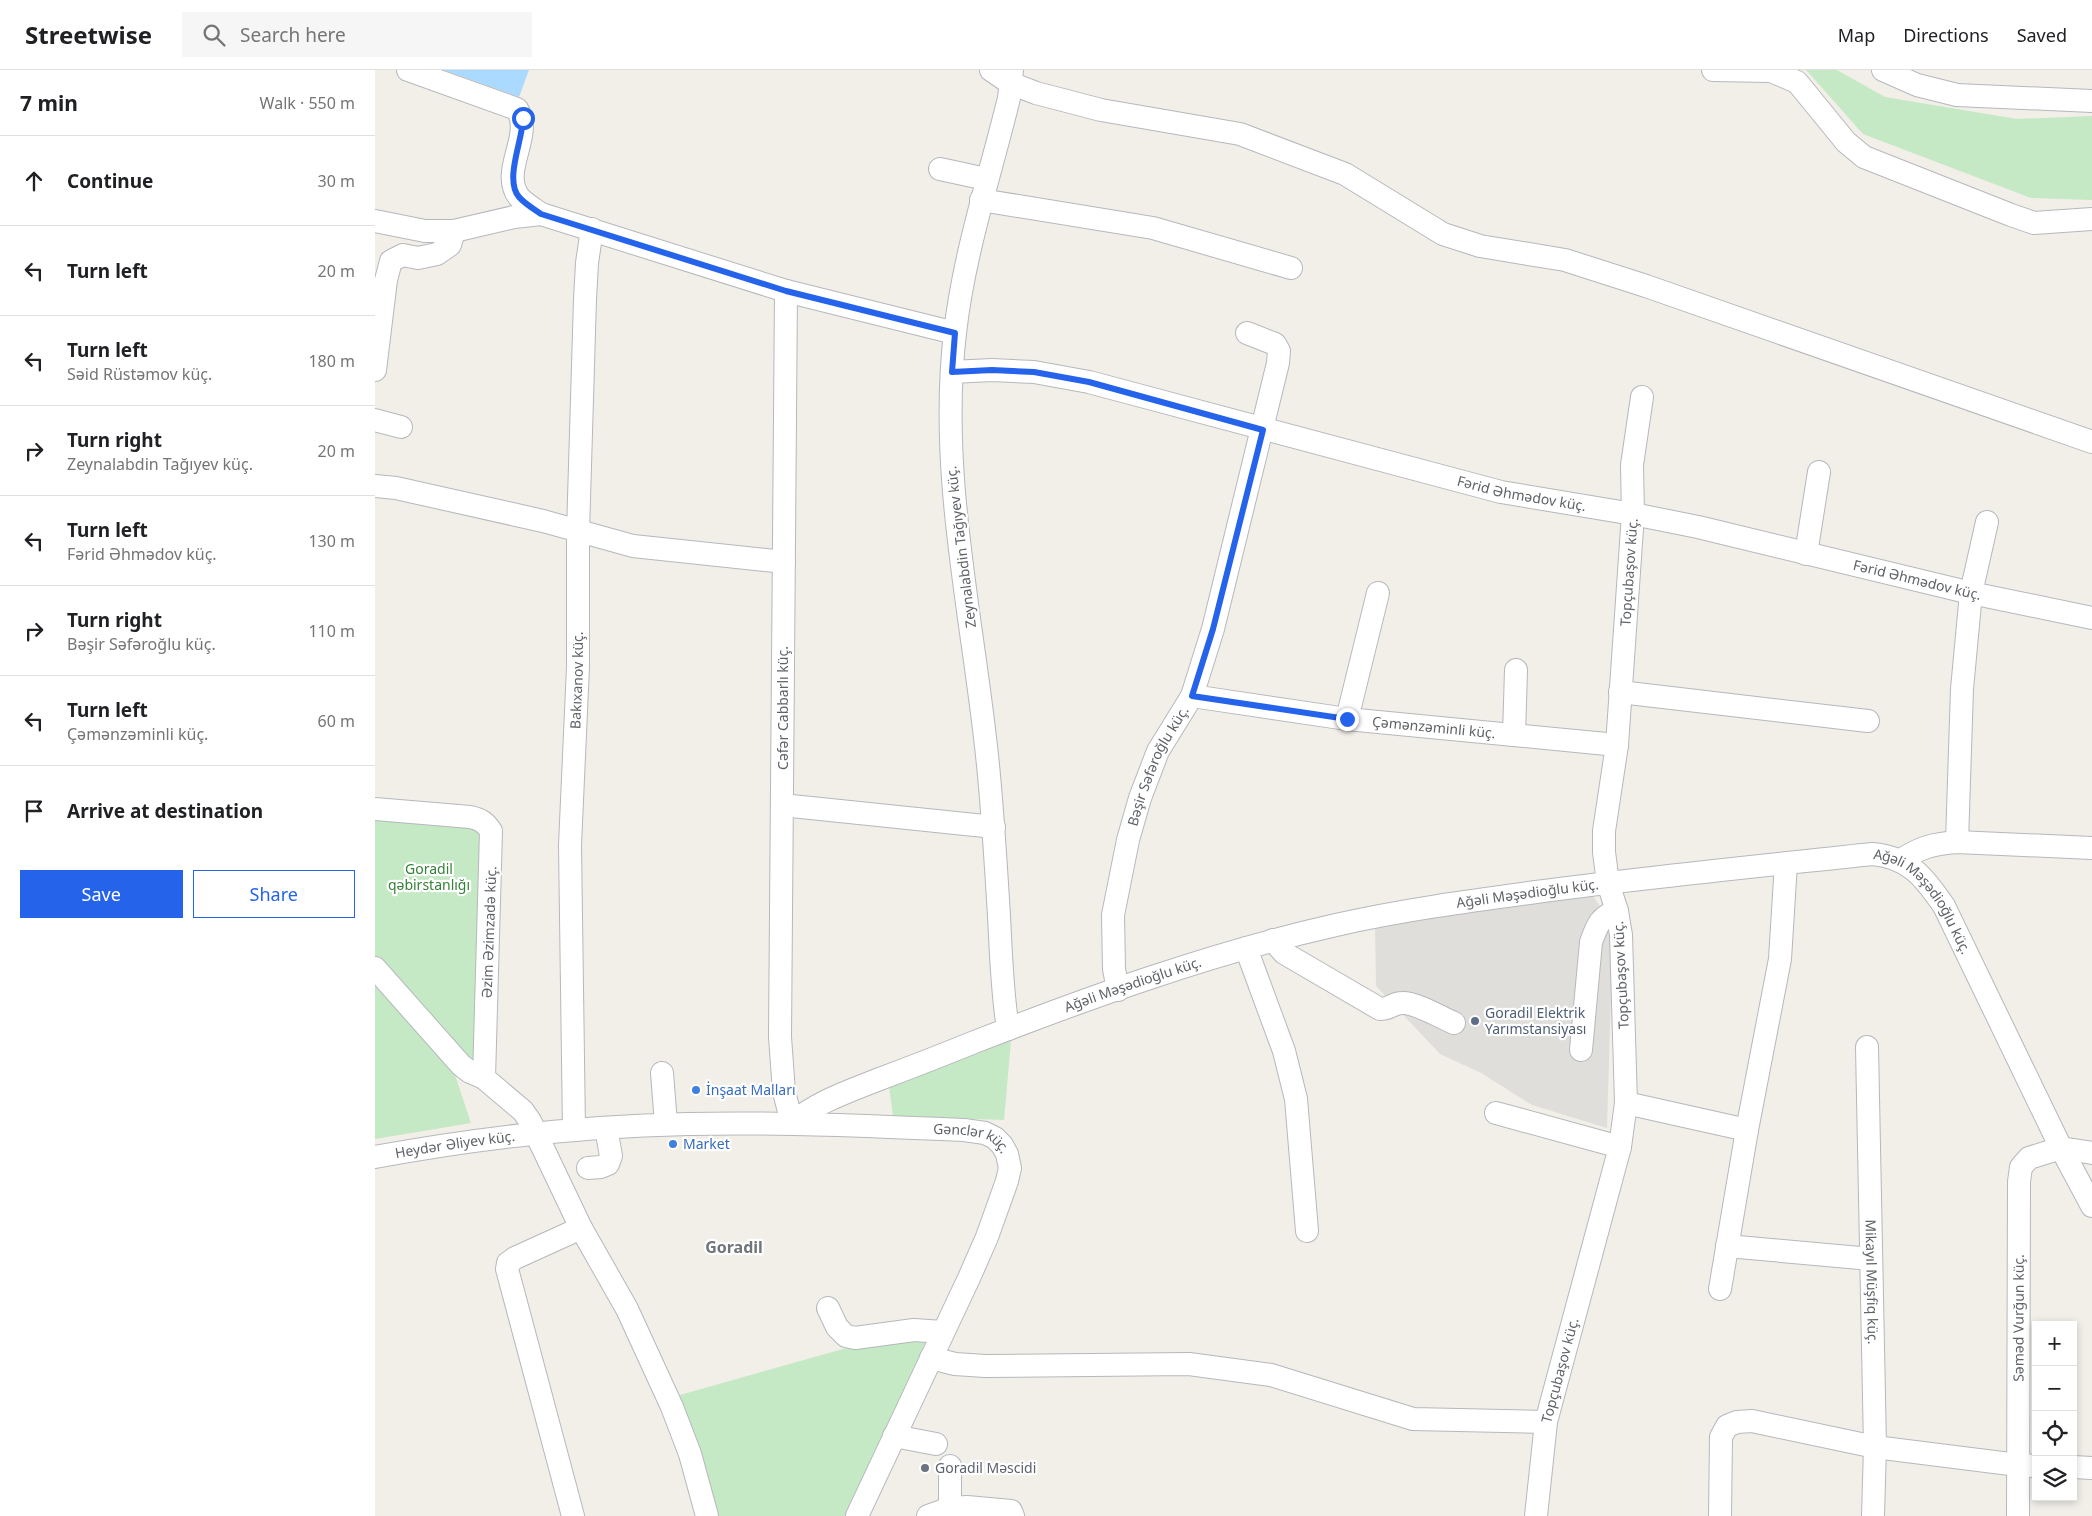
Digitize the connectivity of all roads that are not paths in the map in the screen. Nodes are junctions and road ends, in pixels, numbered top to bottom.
1 (408, 70) edge
2 (991, 70) edge
3 (1713, 70) edge
4 (1883, 70) edge
5 (1011, 77) edge
6 (2092, 101) edge
7 (940, 169) dead end
8 (984, 190) junction
9 (541, 214) junction
10 (2092, 219) edge
11 (375, 221) edge
12 (592, 229) junction
13 (454, 230) junction
14 (1291, 268) dead end
15 (786, 291) junction
16 (955, 333) junction
17 (1247, 333) dead end
18 (375, 370) edge
19 (952, 372) junction
20 (1642, 397) dead end
21 (375, 420) edge
22 (401, 426) dead end
23 (1263, 430) junction
24 (2092, 442) edge
25 (1819, 472) dead end
26 (375, 486) edge
27 (1633, 514) junction
28 (1987, 522) dead end
29 (578, 532) junction
30 (1806, 554) junction
31 (784, 562) junction
32 (1378, 592) dead end
33 (1971, 593) junction
34 (2092, 618) edge
35 (1517, 670) dead end
36 (1620, 692) junction
37 (1192, 696) junction
38 (1347, 719) junction
39 (1868, 721) dead end
40 (1514, 735) junction
41 (1617, 745) junction
42 (782, 805) junction
43 (375, 809) edge
44 (994, 827) junction
45 (1957, 842) junction
46 (2092, 848) edge
47 (1901, 860) junction
48 (1785, 863) junction
49 (1608, 882) junction
50 (1617, 910) junction
51 (1273, 940) junction
52 (1246, 948) junction
53 (375, 968) edge
54 (1118, 990) junction
55 (1455, 1023) dead end
56 (1008, 1029) junction
57 (1867, 1047) dead end
58 (1581, 1050) dead end
59 (662, 1073) dead end
60 (484, 1078) junction
61 (1626, 1103) junction
62 (1496, 1113) dead end
63 (792, 1123) junction
64 (665, 1124) junction
65 (606, 1128) junction
66 (574, 1130) junction
67 (1747, 1130) junction
68 (537, 1134) junction
69 (1620, 1147) junction
70 (2061, 1148) junction
71 (2092, 1153) edge
72 (375, 1157) edge
73 (588, 1168) dead end
74 (2092, 1206) edge
75 (581, 1228) junction
76 (1307, 1231) dead end
77 (1727, 1246) junction
78 (1871, 1259) junction
79 (1721, 1289) dead end
80 (828, 1308) dead end
81 (943, 1332) junction
82 (931, 1358) junction
83 (1546, 1422) junction
84 (894, 1436) junction
85 (936, 1444) dead end
86 (1875, 1447) junction
87 (950, 1466) dead end
88 (2027, 1466) edge
89 (2077, 1467) edge
90 (2092, 1468) edge
91 (950, 1508) junction
92 (573, 1516) edge
93 (707, 1516) edge
94 (857, 1516) edge
95 (928, 1516) edge
96 (1013, 1516) edge
97 (1536, 1516) edge
98 (1720, 1516) edge
99 (1873, 1516) edge
100 (2018, 1516) edge

1 - 9 street
2 - 5 street
3 - 10 street
4 - 6 street
5 - 8 street, Zeynalabdin Tağıyev küç.
5 - 24 street
7 - 8 street
8 - 14 street
8 - 16 street, Zeynalabdin Tağıyev küç.
9 - 12 street
9 - 13 street
11 - 13 street
12 - 15 street
12 - 29 street, Bakıxanov küç.
13 - 18 street
15 - 16 street
15 - 31 street, Cəfər Cabbarlı küç.
16 - 19 street, Zeynalabdin Tağıyev küç.
17 - 23 street, Bəşir Səfəroğlu küç.
19 - 23 street, Fərid Əhmədov küç.
19 - 44 street, Zeynalabdin Tağıyev küç.
20 - 27 street, Topçubaşov küç.
21 - 22 street
23 - 27 street, Fərid Əhmədov küç.
23 - 37 street, Bəşir Səfəroğlu küç.
25 - 30 street
26 - 29 street
27 - 30 street, Fərid Əhmədov küç.
27 - 36 street, Topçubaşov küç.
28 - 33 street
29 - 31 street
29 - 66 street, Bakıxanov küç.
30 - 33 street, Fərid Əhmədov küç.
31 - 42 street, Cəfər Cabbarlı küç.
32 - 38 street
33 - 34 street, Fərid Əhmədov küç.
33 - 45 street
35 - 40 street
36 - 39 street
36 - 41 street, Topçubaşov küç.
37 - 38 street, Çəmənzəminli küç.
37 - 54 street, Bəşir Səfəroğlu küç.
38 - 40 street, Çəmənzəminli küç.
40 - 41 street, Çəmənzəminli küç.
41 - 49 street, Topçubaşov küç.
42 - 44 street
42 - 63 street, Cəfər Cabbarlı küç.
43 - 60 street, Əzim Əzimzadə küç.
44 - 56 street, Zeynalabdin Tağıyev küç.
45 - 46 street
45 - 47 street
47 - 48 street, Ağəli Məşədioğlu küç.
47 - 70 street, Ağəli Məşədioğlu küç.
48 - 49 street, Ağəli Məşədioğlu küç.
48 - 67 street
49 - 50 street, Topçubaşov küç.
49 - 51 street, Ağəli Məşədioğlu küç.
50 - 58 street
50 - 61 street, Topçubaşov küç.
51 - 52 street, Ağəli Məşədioğlu küç.
51 - 55 street
52 - 54 street, Ağəli Məşədioğlu küç.
52 - 76 street
53 - 60 street
54 - 56 street, Ağəli Məşədioğlu küç.
56 - 63 street, Ağəli Məşədioğlu küç.
57 - 78 street, Mikayıl Müşfiq küç.
59 - 64 street
60 - 68 street
61 - 67 street
61 - 69 street, Topçubaşov küç.
62 - 69 street
63 - 64 street, Gənclər küç.
63 - 81 street, Gənclər küç.
64 - 65 street, Gənclər küç.
65 - 66 street, Gənclər küç.
65 - 73 street
66 - 68 street, Gənclər küç.
67 - 77 street
68 - 72 street, Heydər Əliyev küç.
68 - 75 street
69 - 83 street, Topçubaşov küç.
70 - 71 street
70 - 74 street, Ağəli Məşədioğlu küç.
70 - 88 street, Səməd Vurğun küç.
75 - 92 street
75 - 93 street
77 - 78 street
77 - 79 street
78 - 86 street, Mikayıl Müşfiq küç.
80 - 81 street
81 - 82 street, Gənclər küç.
82 - 83 street
82 - 84 street, Gənclər küç.
83 - 97 street, Topçubaşov küç.
84 - 85 street
84 - 94 street, Gənclər küç.
86 - 88 street
86 - 98 street
86 - 99 street, Mikayıl Müşfiq küç.
87 - 91 street
88 - 100 street, Səməd Vurğun küç.
89 - 90 street
91 - 95 street
91 - 96 street

